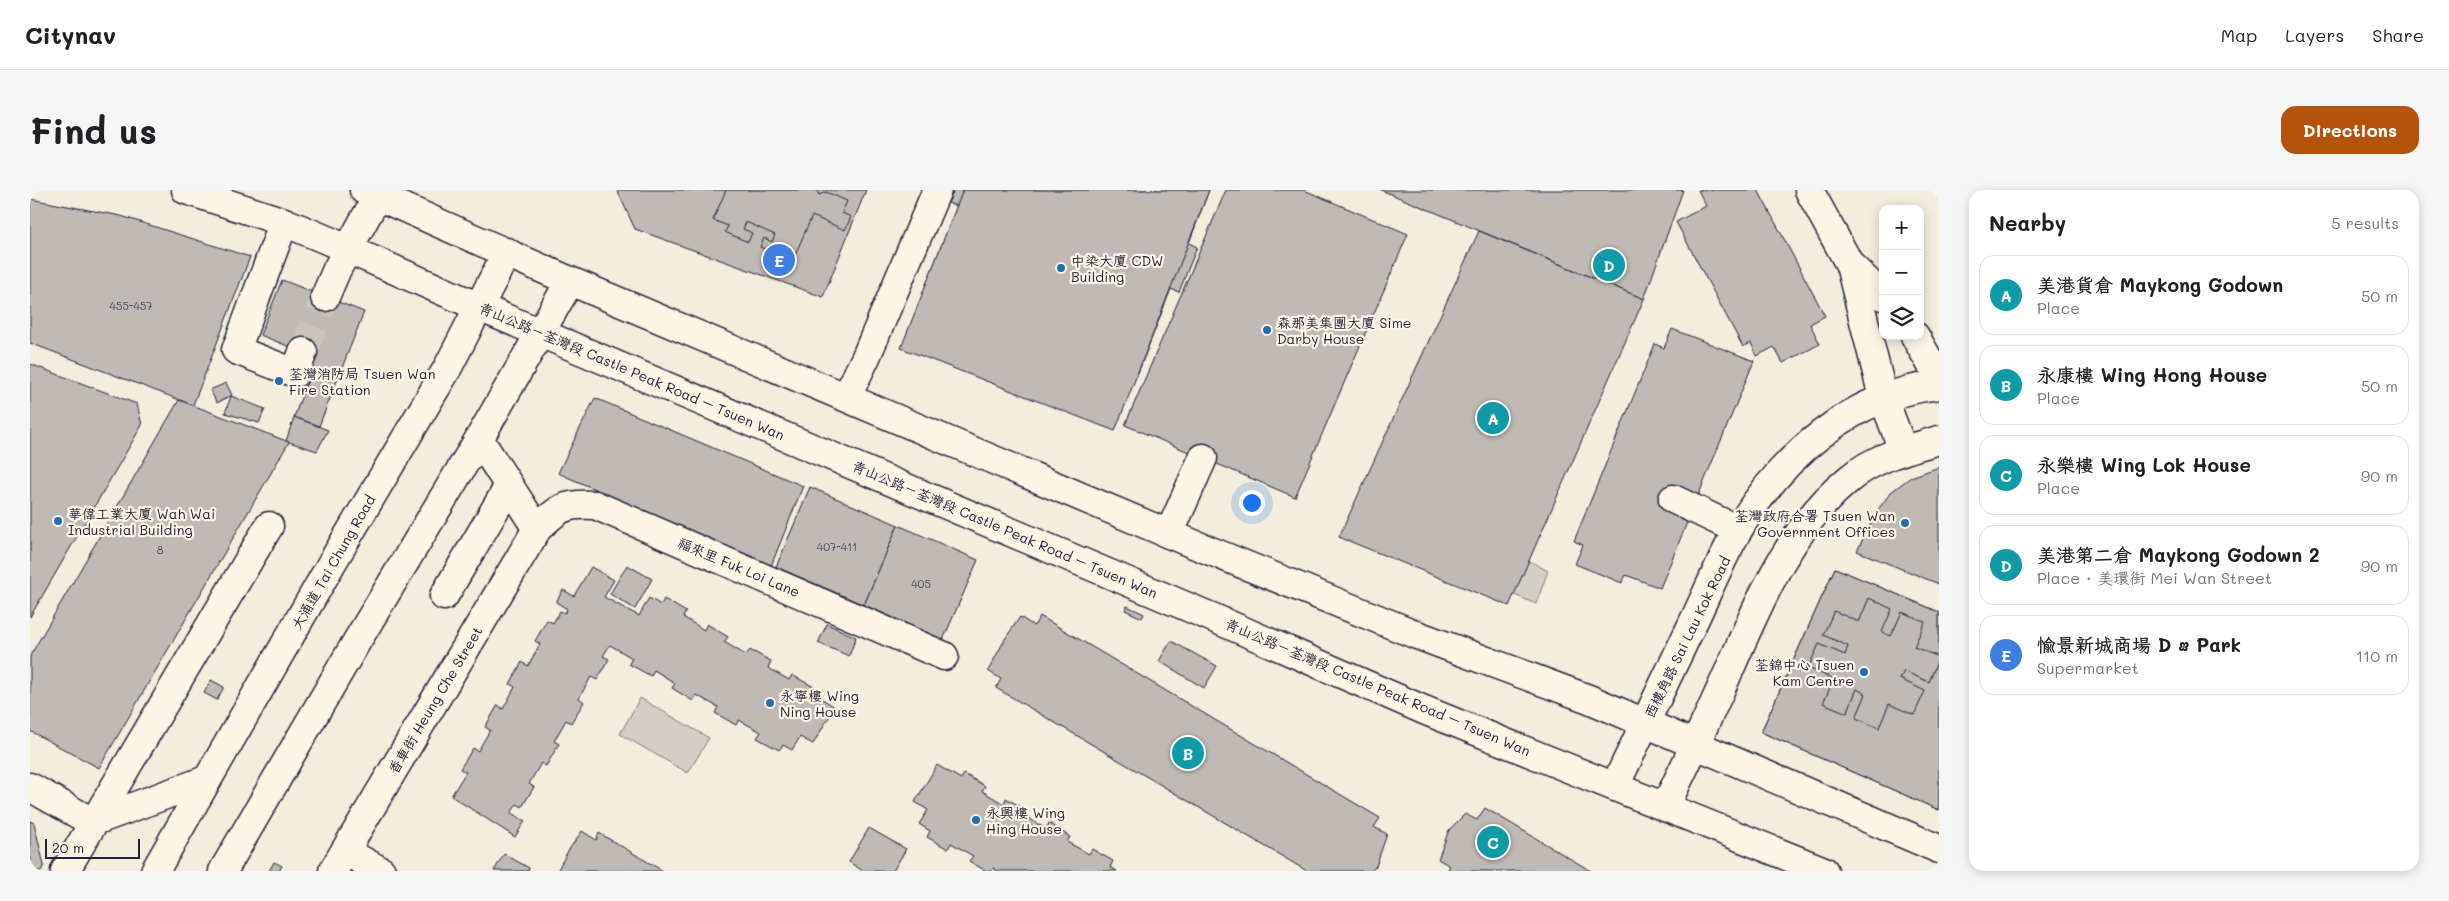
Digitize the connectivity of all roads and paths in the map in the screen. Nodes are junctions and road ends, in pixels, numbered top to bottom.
1 (186, 190) edge
2 (937, 190) edge
3 (1810, 190) edge
4 (371, 193) edge
5 (284, 222) junction
6 (348, 249) junction
7 (508, 252) junction
8 (1850, 264) junction
9 (570, 281) junction
10 (1882, 295) edge
11 (325, 297) tunnel mouth
12 (479, 307) junction
13 (541, 333) junction
14 (1917, 340) edge
15 (303, 352) tunnel mouth
16 (1939, 378) edge
17 (1939, 385) edge
18 (846, 396) junction
19 (1884, 397) junction
20 (479, 439) junction
21 (1939, 440) edge
22 (1903, 450) junction
23 (1203, 458) dead end
24 (509, 486) junction
25 (1673, 499) dead end
26 (269, 526) dead end
27 (538, 529) junction
28 (1738, 530) junction
29 (1169, 534) junction
30 (444, 596) dead end
31 (944, 656) dead end
32 (1645, 722) junction
33 (1695, 744) junction
34 (206, 780) junction
35 (1615, 786) junction
36 (30, 787) edge
37 (1666, 807) junction
38 (92, 822) junction
39 (1939, 849) edge
40 (339, 861) edge
41 (65, 871) edge
42 (155, 871) edge
43 (223, 871) edge
44 (380, 871) edge
45 (1824, 871) edge

1 - 5 main road, 青山公路－荃灣段 Castle Peak Road – Tsuen Wan
2 - 18 main road
3 - 8 main road
4 - 6 main road
4 - 7 main road
5 - 6 main road, 青山公路－荃灣段 Castle Peak Road – Tsuen Wan
5 - 15 main road
6 - 11 main road
6 - 12 main road, 青山公路－荃灣段 Castle Peak Road – Tsuen Wan
7 - 9 main road
7 - 12 main road, 大涌道 Tai Chung Road
8 - 10 main road
8 - 19 main road
9 - 13 main road
9 - 18 main road
12 - 13 main road, 青山公路－荃灣段 Castle Peak Road – Tsuen Wan
12 - 34 main road, 大涌道 Tai Chung Road
13 - 20 main road
13 - 35 main road, 青山公路－荃灣段 Castle Peak Road – Tsuen Wan
14 - 16 main road
17 - 19 main road, 西樓角路 Sai Lau Kok Road
18 - 29 main road
19 - 22 main road
19 - 28 main road, 西樓角路 Sai Lau Kok Road
20 - 24 main road
20 - 43 main road
21 - 22 main road
22 - 33 main road
23 - 29 main road
24 - 27 main road
24 - 30 main road
25 - 28 main road
26 - 38 main road
27 - 31 main road, 福來里 Fuk Loi Lane
27 - 40 main road, 香車街 Heung Che Street
28 - 32 main road, 西樓角路 Sai Lau Kok Road
29 - 32 main road
32 - 33 main road
32 - 35 main road, 西樓角路 Sai Lau Kok Road
33 - 37 main road
33 - 39 main road
34 - 38 main road
34 - 42 main road, 大涌道 Tai Chung Road
35 - 37 main road, 青山公路－荃灣段 Castle Peak Road – Tsuen Wan
36 - 38 main road
37 - 45 main road, 青山公路－荃灣段 Castle Peak Road – Tsuen Wan
38 - 41 main road
40 - 44 main road

